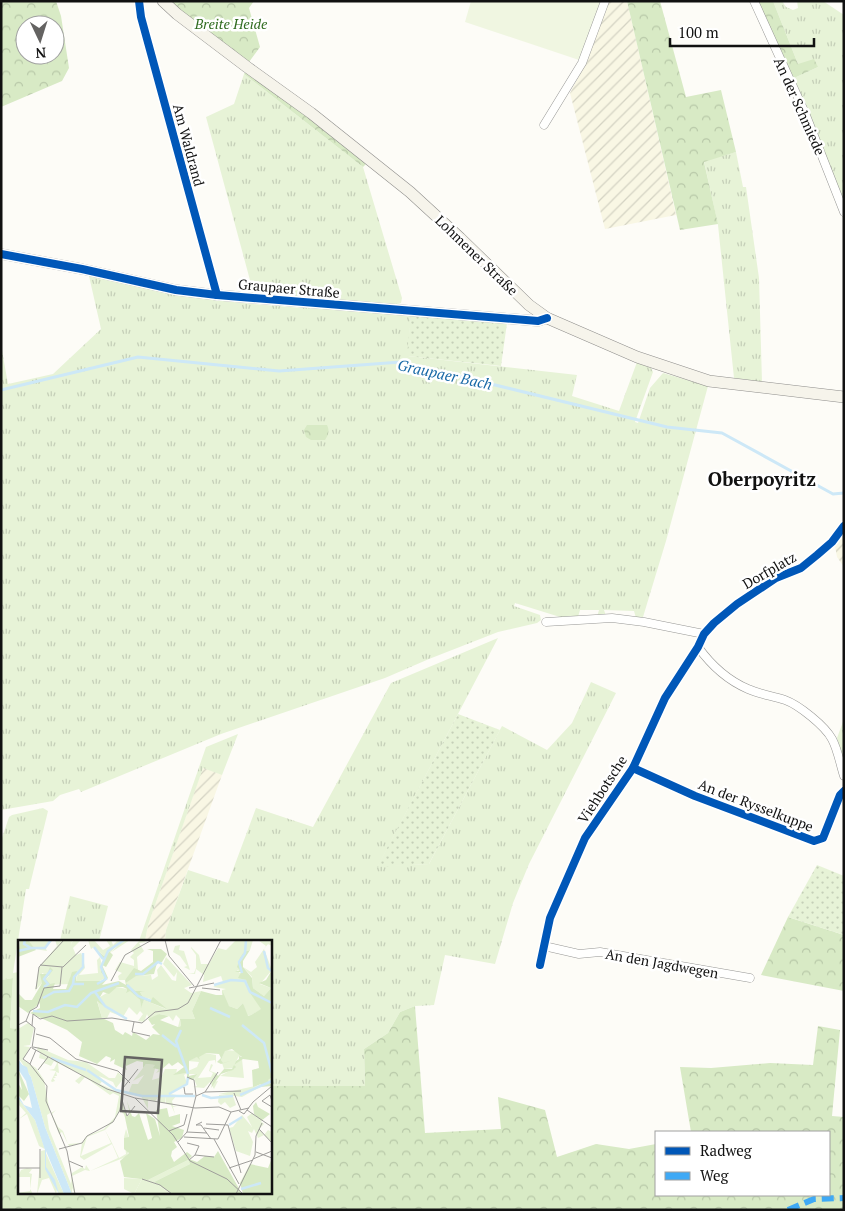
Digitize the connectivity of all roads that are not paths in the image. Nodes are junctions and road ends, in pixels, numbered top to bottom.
1 (138, 1) edge
2 (163, 1) edge
3 (605, 1) edge
4 (754, 1) edge
5 (544, 125) dead end
6 (844, 212) edge
7 (1, 254) edge
8 (217, 295) junction
9 (547, 318) junction
10 (844, 397) edge
11 (844, 526) edge
12 (546, 622) dead end
13 (704, 634) junction
14 (698, 647) junction
15 (633, 768) junction
16 (844, 776) edge
17 (844, 791) edge
18 (544, 946) junction
19 (540, 965) dead end
20 (750, 978) dead end

1 - 8 street, Am Waldrand
2 - 9 main road, Lohmener Straße
3 - 5 street
4 - 6 street, An der Schmiede
7 - 8 street, Graupaer Straße
8 - 9 street, Graupaer Straße
9 - 10 main road, Lohmener Straße
11 - 13 street, Dorfplatz
12 - 13 street
13 - 14 street, Viehbotsche
14 - 15 street, Viehbotsche
14 - 16 street
15 - 17 street, An der Rysselkuppe
15 - 18 street, Viehbotsche
18 - 19 street, Viehbotsche
18 - 20 street, An den Jagdwegen

